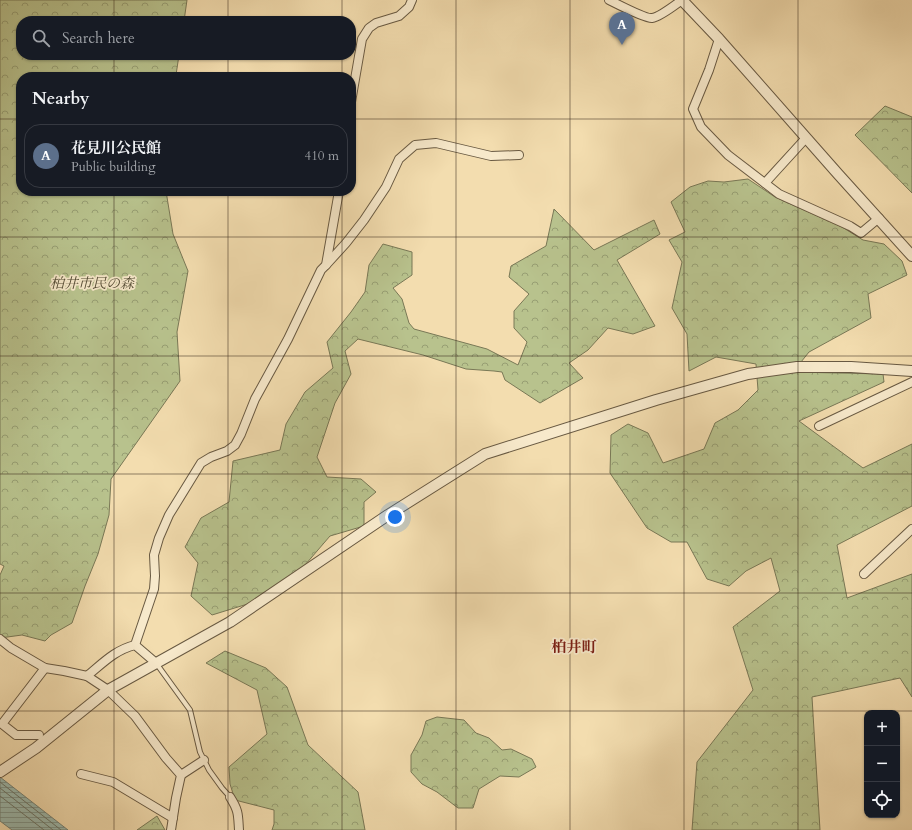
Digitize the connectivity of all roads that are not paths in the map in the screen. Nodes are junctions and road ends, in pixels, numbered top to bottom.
1 (412, 0) edge
2 (609, 0) edge
3 (682, 0) edge
4 (719, 39) junction
5 (356, 73) edge
6 (806, 138) junction
7 (519, 155) dead end
8 (765, 183) junction
9 (338, 196) edge
10 (879, 218) junction
11 (912, 256) edge
12 (326, 265) junction
13 (912, 371) edge
14 (912, 382) edge
15 (819, 426) dead end
16 (912, 529) edge
17 (864, 574) dead end
18 (1, 640) edge
19 (135, 645) junction
20 (156, 663) junction
21 (46, 668) junction
22 (87, 676) junction
23 (108, 690) junction
24 (39, 735) dead end
25 (204, 760) junction
26 (0, 772) edge
27 (81, 774) dead end
28 (181, 775) junction
29 (230, 797) joint
30 (173, 818) junction
31 (172, 830) edge
32 (239, 830) edge

1 - 5 street
2 - 3 street
3 - 4 street
4 - 6 street
4 - 8 street
6 - 8 street
6 - 10 street
7 - 12 street
8 - 10 street
9 - 12 street
10 - 11 street
12 - 19 street
13 - 20 street
14 - 15 street
16 - 17 street
18 - 21 street
19 - 20 street
19 - 22 street
20 - 23 street
20 - 25 lane
21 - 22 street
21 - 24 street
22 - 23 street
23 - 26 street
23 - 28 street
25 - 28 street
25 - 29 lane
27 - 30 street
28 - 30 street
29 - 32 street
30 - 31 street

